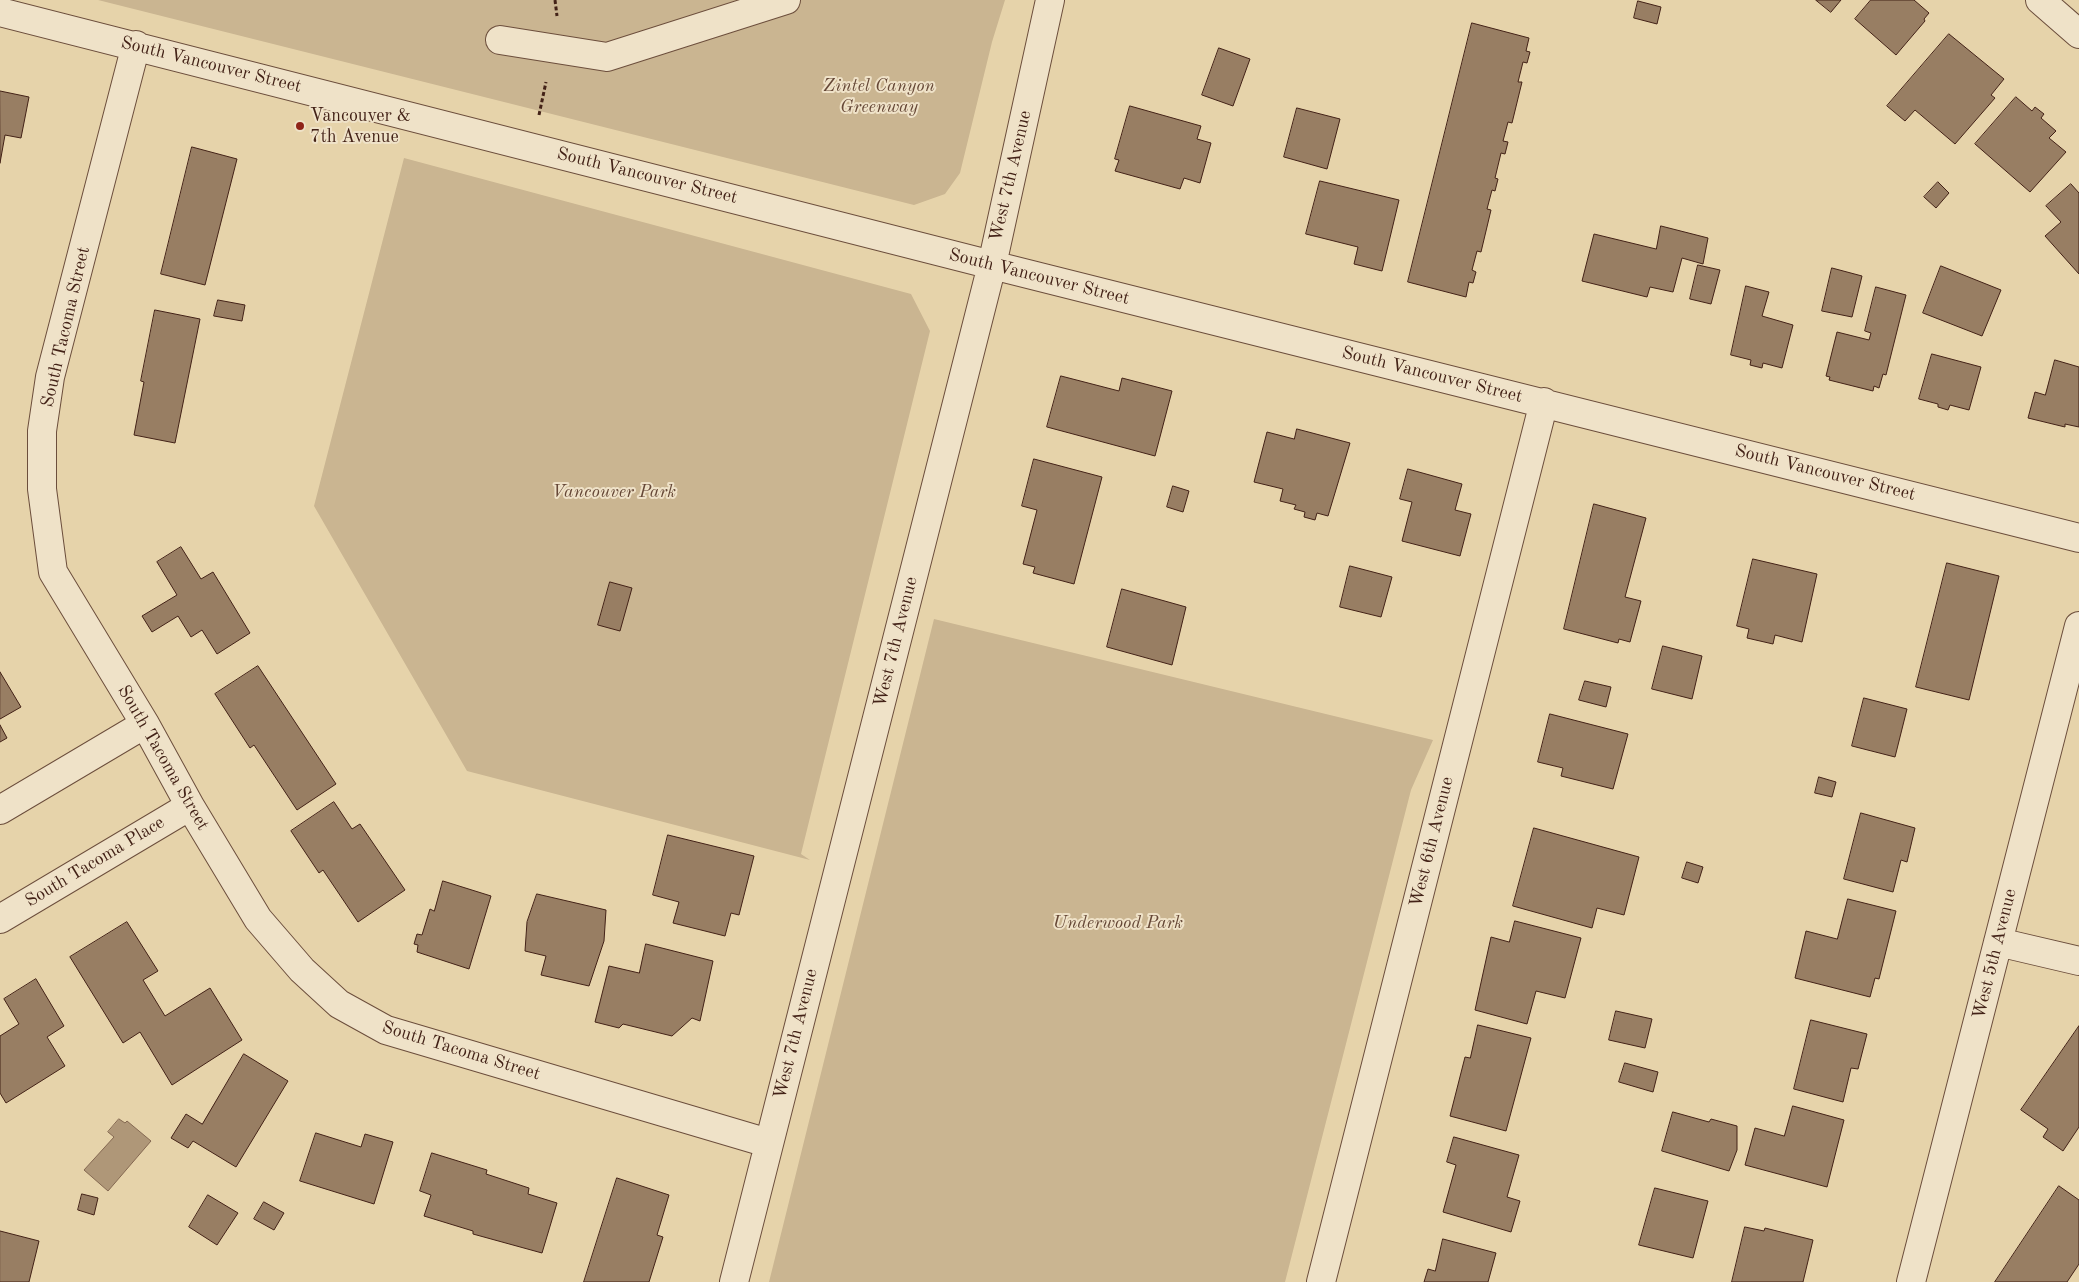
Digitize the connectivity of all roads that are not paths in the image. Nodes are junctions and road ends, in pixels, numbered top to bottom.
1 (786, 0) edge
2 (1050, 0) edge
3 (2040, 0) edge
4 (5, 9) edge
5 (2079, 34) edge
6 (500, 40) dead end
7 (136, 45) junction
8 (992, 265) junction
9 (1544, 402) junction
10 (2079, 538) edge
11 (2079, 626) edge
12 (145, 724) junction
13 (190, 806) junction
14 (0, 810) edge
15 (0, 919) edge
16 (1998, 942) junction
17 (2079, 962) edge
18 (768, 1143) junction
19 (734, 1282) edge
20 (1321, 1282) edge
21 (1912, 1282) edge

1 - 6 street
2 - 8 street, West 7th Avenue
3 - 5 street
4 - 7 street, South Vancouver Street
7 - 8 street, South Vancouver Street
7 - 12 street, South Tacoma Street
8 - 9 street, South Vancouver Street
8 - 18 street, West 7th Avenue
9 - 10 street, South Vancouver Street
9 - 20 street, West 6th Avenue
11 - 16 street, West 5th Avenue
12 - 13 street, South Tacoma Street
12 - 14 street
13 - 15 street, South Tacoma Place
13 - 18 street, South Tacoma Street
16 - 17 street
16 - 21 street, West 5th Avenue
18 - 19 street, West 7th Avenue

